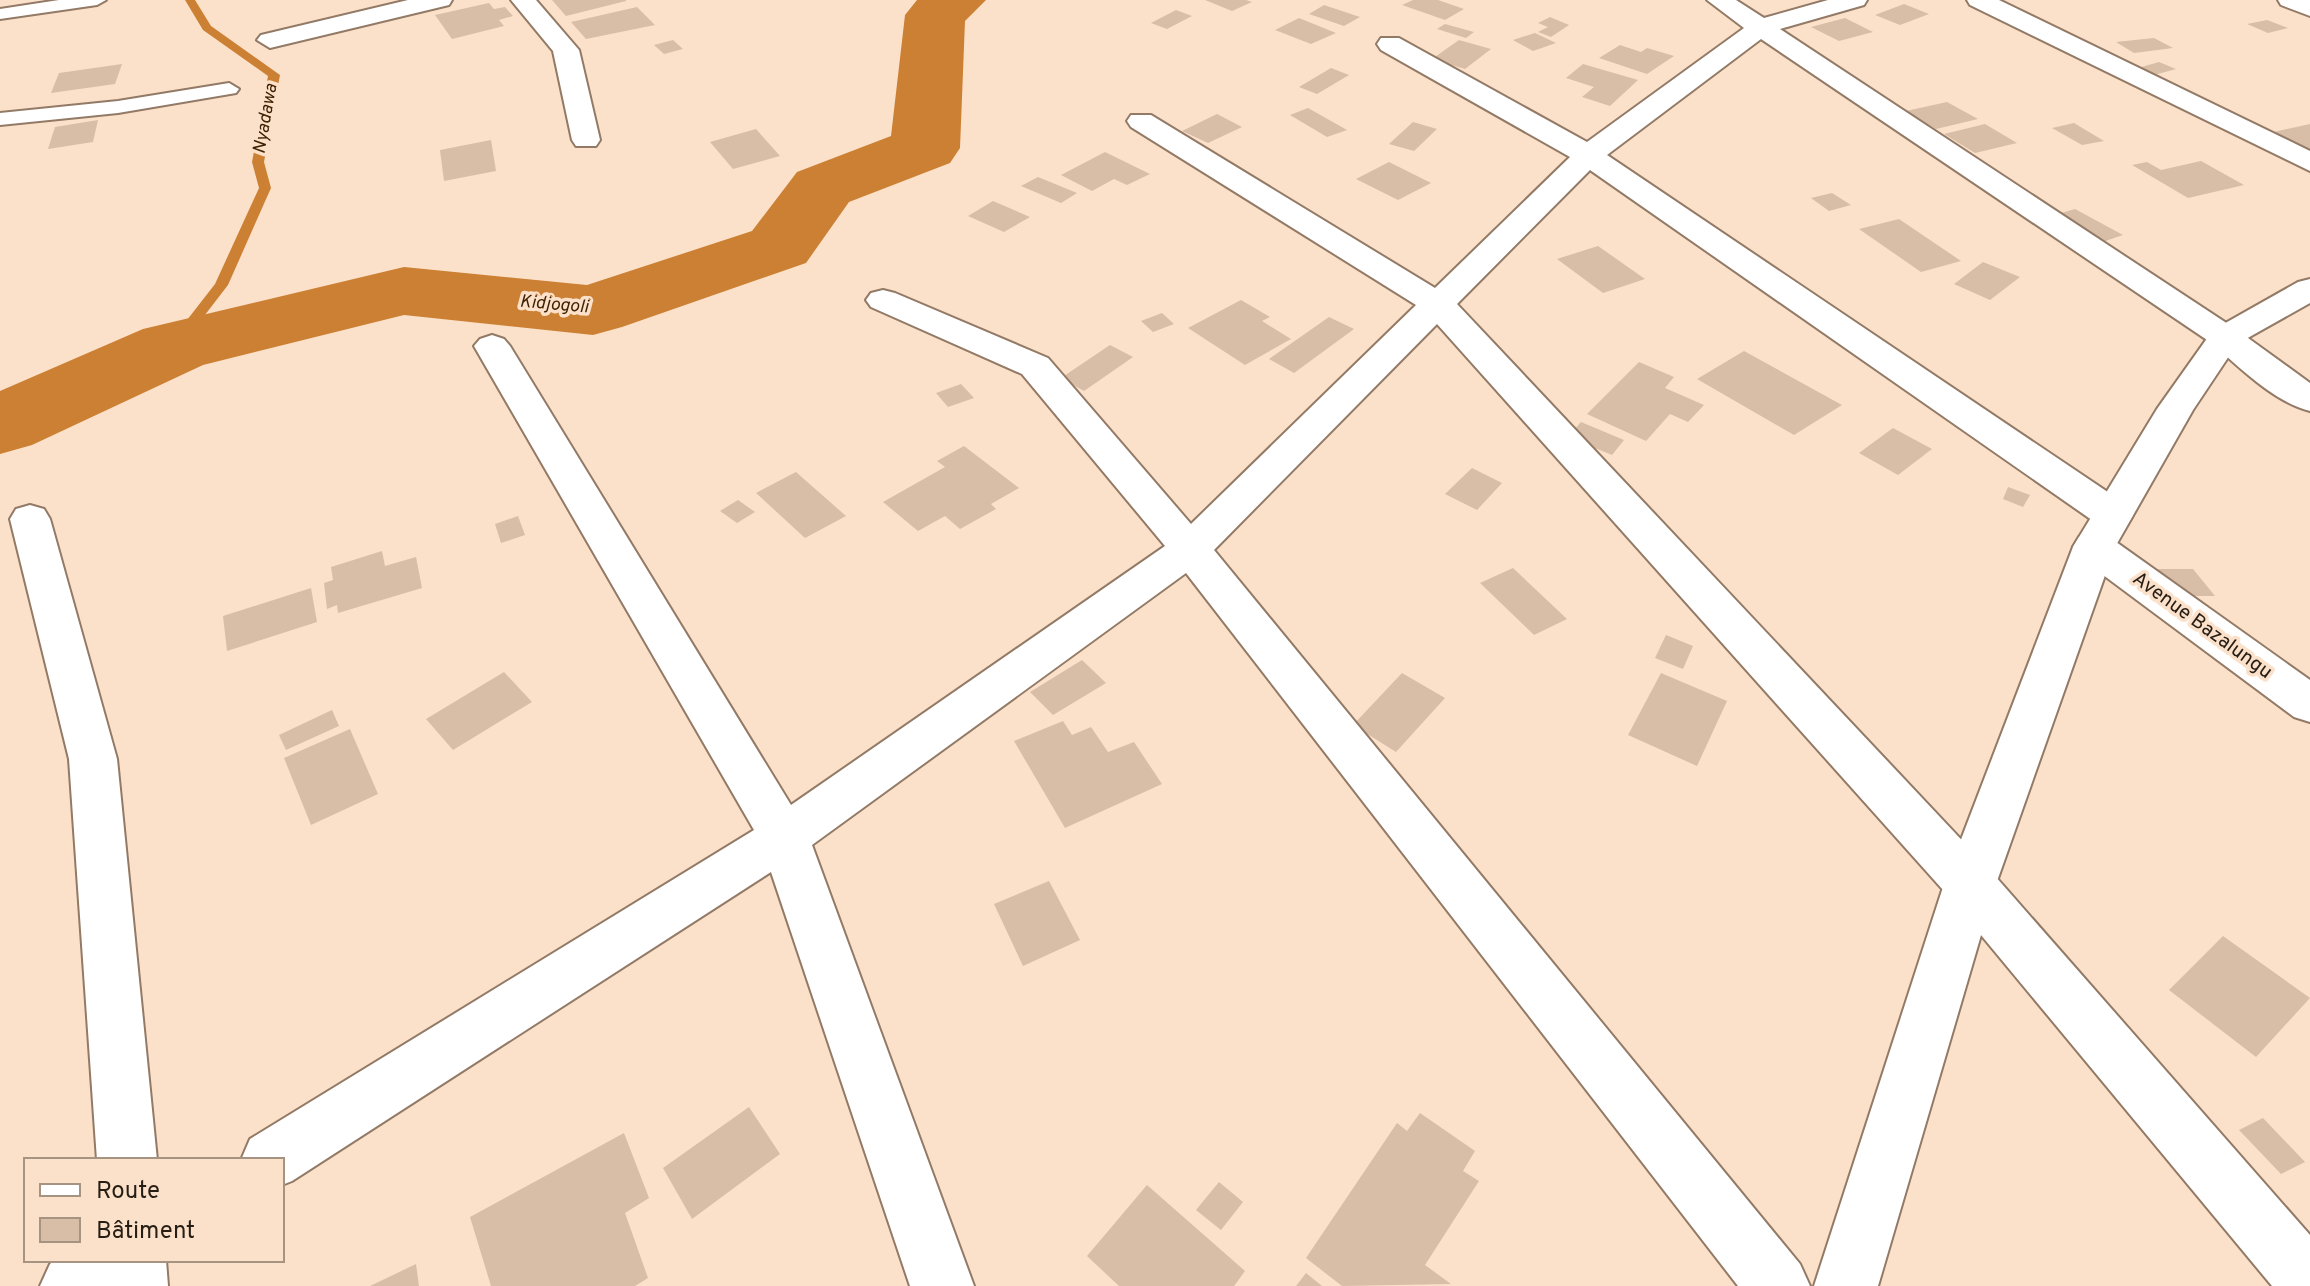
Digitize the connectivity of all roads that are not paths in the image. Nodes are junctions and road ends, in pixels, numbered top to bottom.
1 (97, 0) edge
2 (440, 0) edge
3 (523, 0) edge
4 (1719, 0) edge
5 (1855, 0) edge
6 (1979, 0) edge
7 (2290, 0) edge
8 (2310, 9) edge
9 (0, 14) edge
10 (1761, 27) junction
11 (270, 40) dead end
12 (1390, 44) dead end
13 (229, 89) dead end
14 (0, 119) edge
15 (1141, 121) dead end
16 (586, 140) dead end
17 (1588, 155) junction
18 (2310, 162) edge
19 (2310, 289) edge
20 (883, 300) dead end
21 (1438, 304) junction
22 (2225, 337) junction
23 (492, 346) dead end
24 (2310, 400) edge
25 (30, 519) dead end
26 (2103, 531) junction
27 (1190, 549) junction
28 (2310, 704) edge
29 (784, 837) junction
30 (1970, 884) junction
31 (127, 1158) edge
32 (274, 1158) edge
33 (110, 1262) edge
34 (135, 1262) edge
35 (2310, 1283) edge
36 (72, 1286) edge
37 (136, 1286) edge
38 (942, 1286) edge
39 (1778, 1286) edge
40 (1846, 1286) edge

1 - 9 lane
2 - 11 street
3 - 16 street
4 - 10 street
5 - 10 street
6 - 18 street
7 - 8 street
10 - 17 street
10 - 22 street
12 - 17 street, Avenue Bazalungu
13 - 14 lane
15 - 21 street
17 - 21 street
17 - 26 street, Avenue Bazalungu
19 - 22 street
20 - 27 street
21 - 27 street
21 - 30 street
22 - 24 street
22 - 26 street
23 - 29 street
25 - 31 street
26 - 28 street, Avenue Bazalungu
26 - 30 street
27 - 29 street
27 - 39 street
29 - 32 street
29 - 38 street
30 - 35 street
30 - 40 street
33 - 36 street
34 - 37 street

